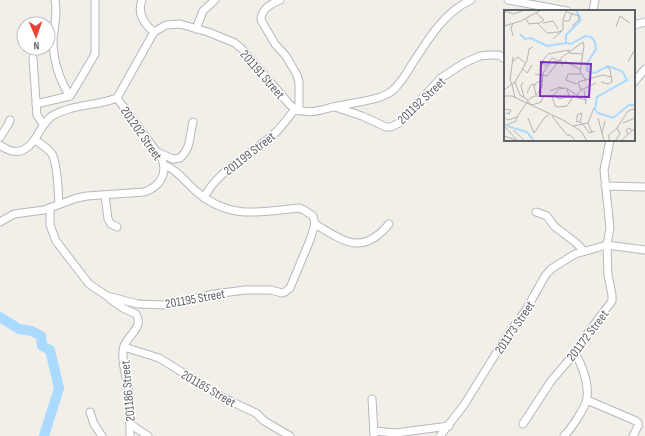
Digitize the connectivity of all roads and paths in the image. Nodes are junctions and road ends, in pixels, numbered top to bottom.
1 (56, 0) edge
2 (95, 0) edge
3 (142, 0) edge
4 (216, 0) edge
5 (280, 0) edge
6 (471, 0) edge
7 (508, 0) edge
8 (595, 0) edge
9 (461, 2) edge
10 (562, 10) edge
11 (592, 10) edge
12 (645, 22) edge
13 (635, 25) edge
14 (196, 29) junction
15 (154, 32) junction
16 (33, 58) dead end
17 (504, 58) edge
18 (645, 69) edge
19 (635, 81) edge
20 (70, 96) junction
21 (117, 98) junction
22 (36, 104) junction
23 (334, 107) junction
24 (297, 110) junction
25 (10, 120) dead end
26 (193, 122) dead end
27 (43, 124) junction
28 (0, 137) edge
29 (35, 140) junction
30 (610, 141) edge
31 (0, 145) edge
32 (157, 152) junction
33 (164, 165) junction
34 (605, 186) junction
35 (645, 188) edge
36 (105, 195) junction
37 (204, 198) junction
38 (59, 204) junction
39 (50, 208) junction
40 (536, 212) dead end
41 (0, 222) edge
42 (315, 224) junction
43 (389, 224) dead end
44 (117, 227) dead end
45 (607, 245) junction
46 (645, 250) edge
47 (584, 251) junction
48 (107, 296) junction
49 (124, 347) junction
50 (575, 352) junction
51 (372, 398) dead end
52 (587, 400) junction
53 (90, 412) dead end
54 (130, 424) junction
55 (523, 424) dead end
56 (449, 426) junction
57 (374, 434) edge
58 (102, 436) edge
59 (130, 436) edge
60 (148, 436) edge
61 (290, 436) edge
62 (440, 436) edge
63 (564, 436) edge
64 (633, 436) edge

1 - 20 street
2 - 20 street
3 - 15 street
4 - 14 street
5 - 24 street
6 - 9 street
7 - 10 street
8 - 11 street
9 - 23 street
12 - 13 street
14 - 15 street, 201191 Street
14 - 24 street, 201191 Street
15 - 21 street
16 - 22 street
17 - 23 street, 201192 Street
18 - 19 street
20 - 22 street
21 - 27 street
21 - 32 street, 201202 Street
22 - 27 street
23 - 24 street
24 - 37 street, 201199 Street
25 - 28 street
26 - 32 street
27 - 29 street
29 - 31 street
29 - 38 street
30 - 34 street, 201172 Street
32 - 33 street, 201202 Street
33 - 36 street, 201202 Street
33 - 37 street
34 - 35 street
34 - 45 street, 201172 Street
36 - 38 street, 201202 Street
36 - 44 street
37 - 42 street
38 - 39 street, 201202 Street
39 - 41 street, 201202 Street
39 - 48 street, 201195 Street
40 - 47 street
42 - 43 street
42 - 48 street, 201195 Street
45 - 46 street
45 - 47 street, 201173 Street
45 - 50 street, 201172 Street
47 - 56 street, 201173 Street
48 - 49 street, 201186 Street
49 - 54 street, 201186 Street
49 - 61 street, 201185 Street
50 - 52 street
50 - 55 street, 201172 Street
51 - 57 street
52 - 63 street
52 - 64 street
53 - 58 street
54 - 59 street, 201186 Street
54 - 60 street
56 - 57 street
56 - 62 street, 201173 Street

